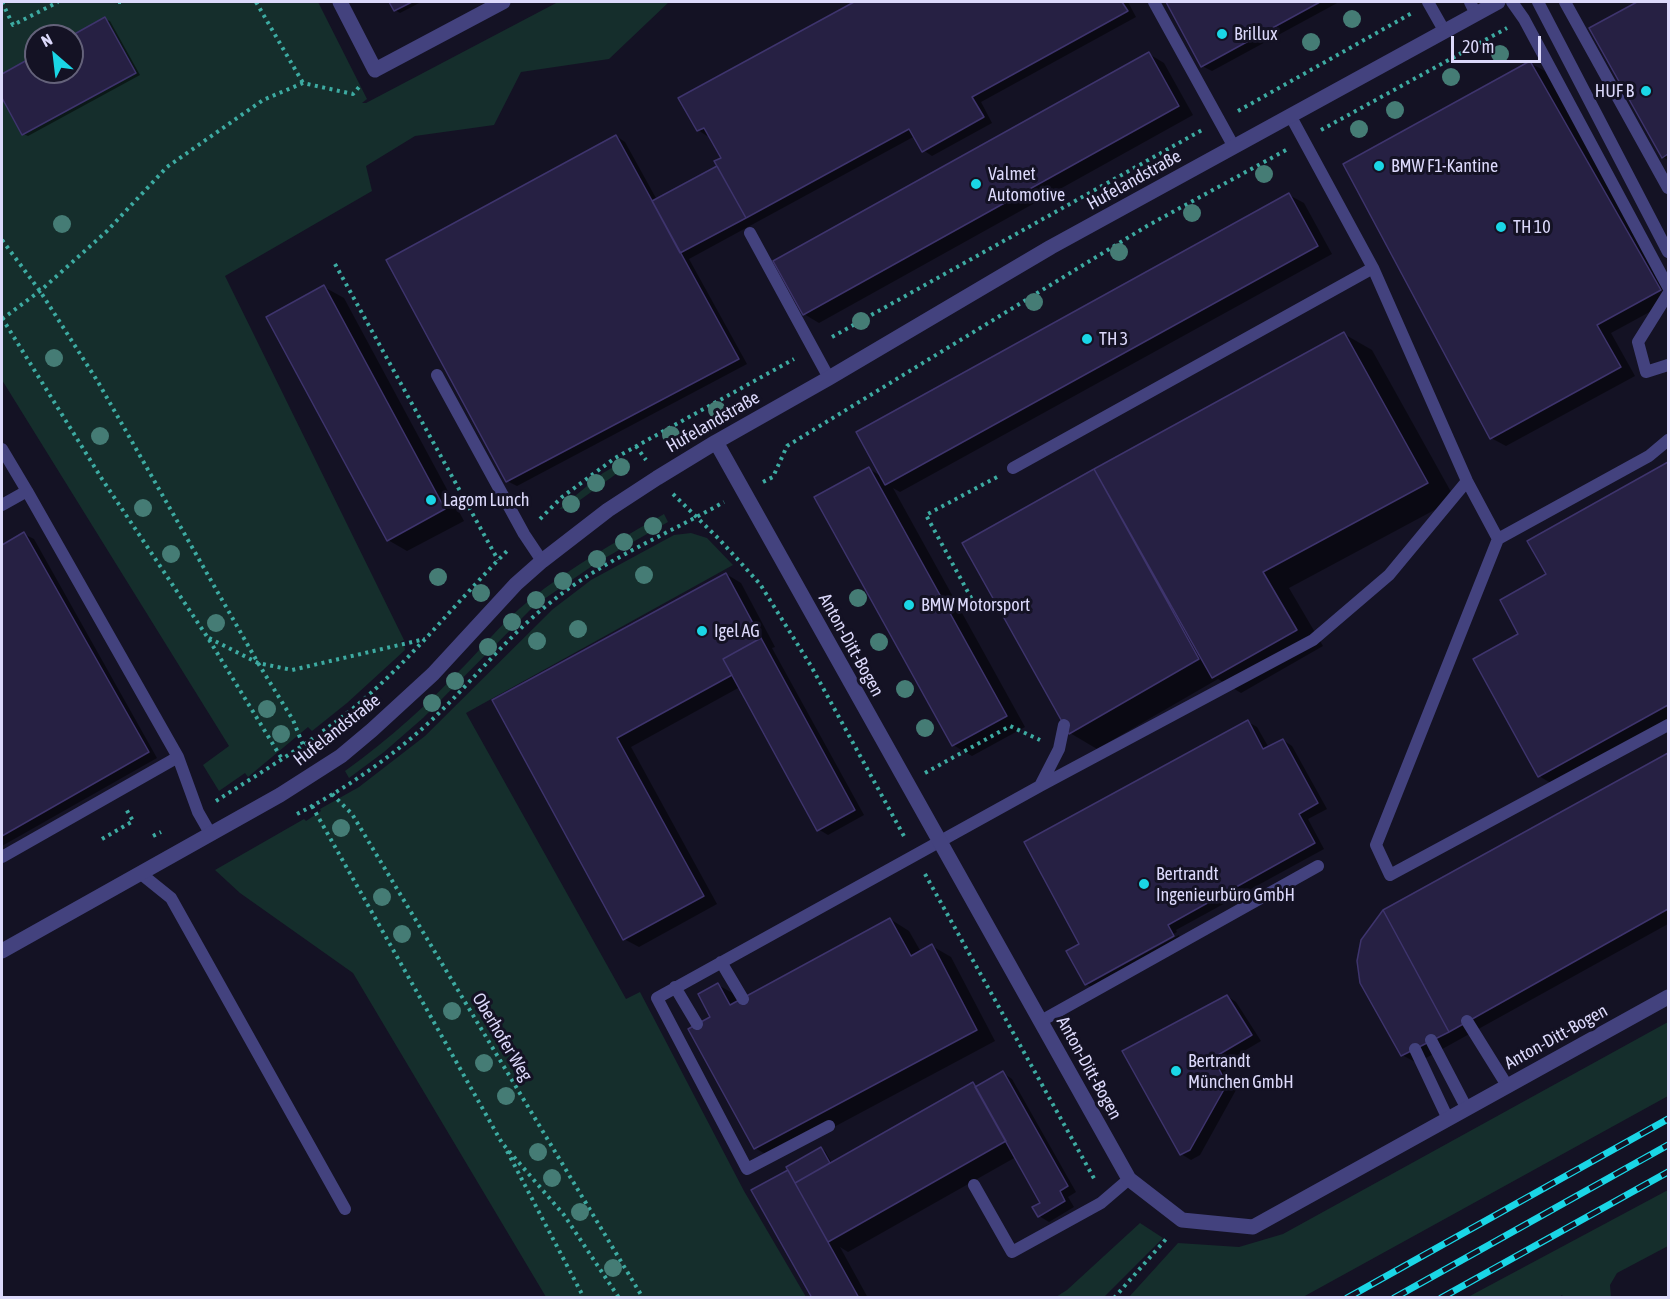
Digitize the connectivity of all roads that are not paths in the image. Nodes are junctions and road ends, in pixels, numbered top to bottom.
1 (340, 2) edge
2 (503, 2) edge
3 (1154, 2) edge
4 (1428, 2) edge
5 (1498, 2) edge
6 (1512, 2) edge
7 (1538, 2) edge
8 (1565, 2) edge
9 (1473, 8) edge
10 (1445, 32) junction
11 (1290, 115) junction
12 (1234, 147) junction
13 (1668, 188) edge
14 (750, 232) dead end
15 (1668, 252) edge
16 (1373, 268) junction
17 (1668, 287) edge
18 (1668, 294) edge
19 (1668, 365) edge
20 (437, 375) dead end
21 (830, 378) junction
22 (1668, 440) edge
23 (716, 442) junction
24 (2, 449) edge
25 (1013, 468) road end
26 (1467, 481) junction
27 (27, 491) junction
28 (2, 505) edge
29 (1498, 539) junction
30 (542, 561) junction
31 (1064, 725) dead end
32 (1668, 725) edge
33 (178, 758) junction
34 (1040, 786) junction
35 (210, 833) junction
36 (939, 842) junction
37 (2, 857) edge
38 (1318, 866) dead end
39 (140, 873) junction
40 (2, 951) edge
41 (721, 962) junction
42 (675, 987) junction
43 (1668, 998) edge
44 (743, 999) dead end
45 (1041, 1021) junction
46 (1467, 1021) dead end
47 (697, 1024) dead end
48 (1431, 1040) dead end
49 (1415, 1049) dead end
50 (1508, 1086) junction
51 (1467, 1109) junction
52 (1448, 1119) junction
53 (829, 1126) dead end
54 (1129, 1179) junction
55 (974, 1185) dead end
56 (345, 1209) dead end

1 - 2 street
3 - 12 lane
4 - 10 lane
5 - 9 street, Hufelandstraße
6 - 17 lane
7 - 15 lane
8 - 13 lane
9 - 10 street, Hufelandstraße
10 - 11 street, Hufelandstraße
11 - 12 street, Hufelandstraße
11 - 16 lane
12 - 21 street, Hufelandstraße
14 - 21 lane
16 - 25 lane
16 - 26 lane
18 - 19 lane
20 - 30 lane
21 - 23 street, Hufelandstraße
22 - 29 lane
23 - 30 street, Hufelandstraße
23 - 36 street, Anton-Ditt-Bogen
24 - 27 lane
26 - 29 lane
26 - 34 lane
27 - 28 lane
27 - 33 lane
29 - 32 lane
30 - 35 street, Hufelandstraße
31 - 34 lane
33 - 35 lane
33 - 37 lane
34 - 36 lane
35 - 39 street, Hufelandstraße
36 - 41 lane
36 - 45 street, Anton-Ditt-Bogen
38 - 45 lane
39 - 40 street, Hufelandstraße
39 - 56 lane
41 - 42 lane
41 - 44 lane
42 - 47 lane
42 - 53 lane
43 - 50 street, Anton-Ditt-Bogen
45 - 54 street, Anton-Ditt-Bogen
46 - 50 lane
48 - 51 lane
49 - 52 lane
50 - 51 street, Anton-Ditt-Bogen
51 - 52 street, Anton-Ditt-Bogen
52 - 54 street, Anton-Ditt-Bogen
54 - 55 lane

